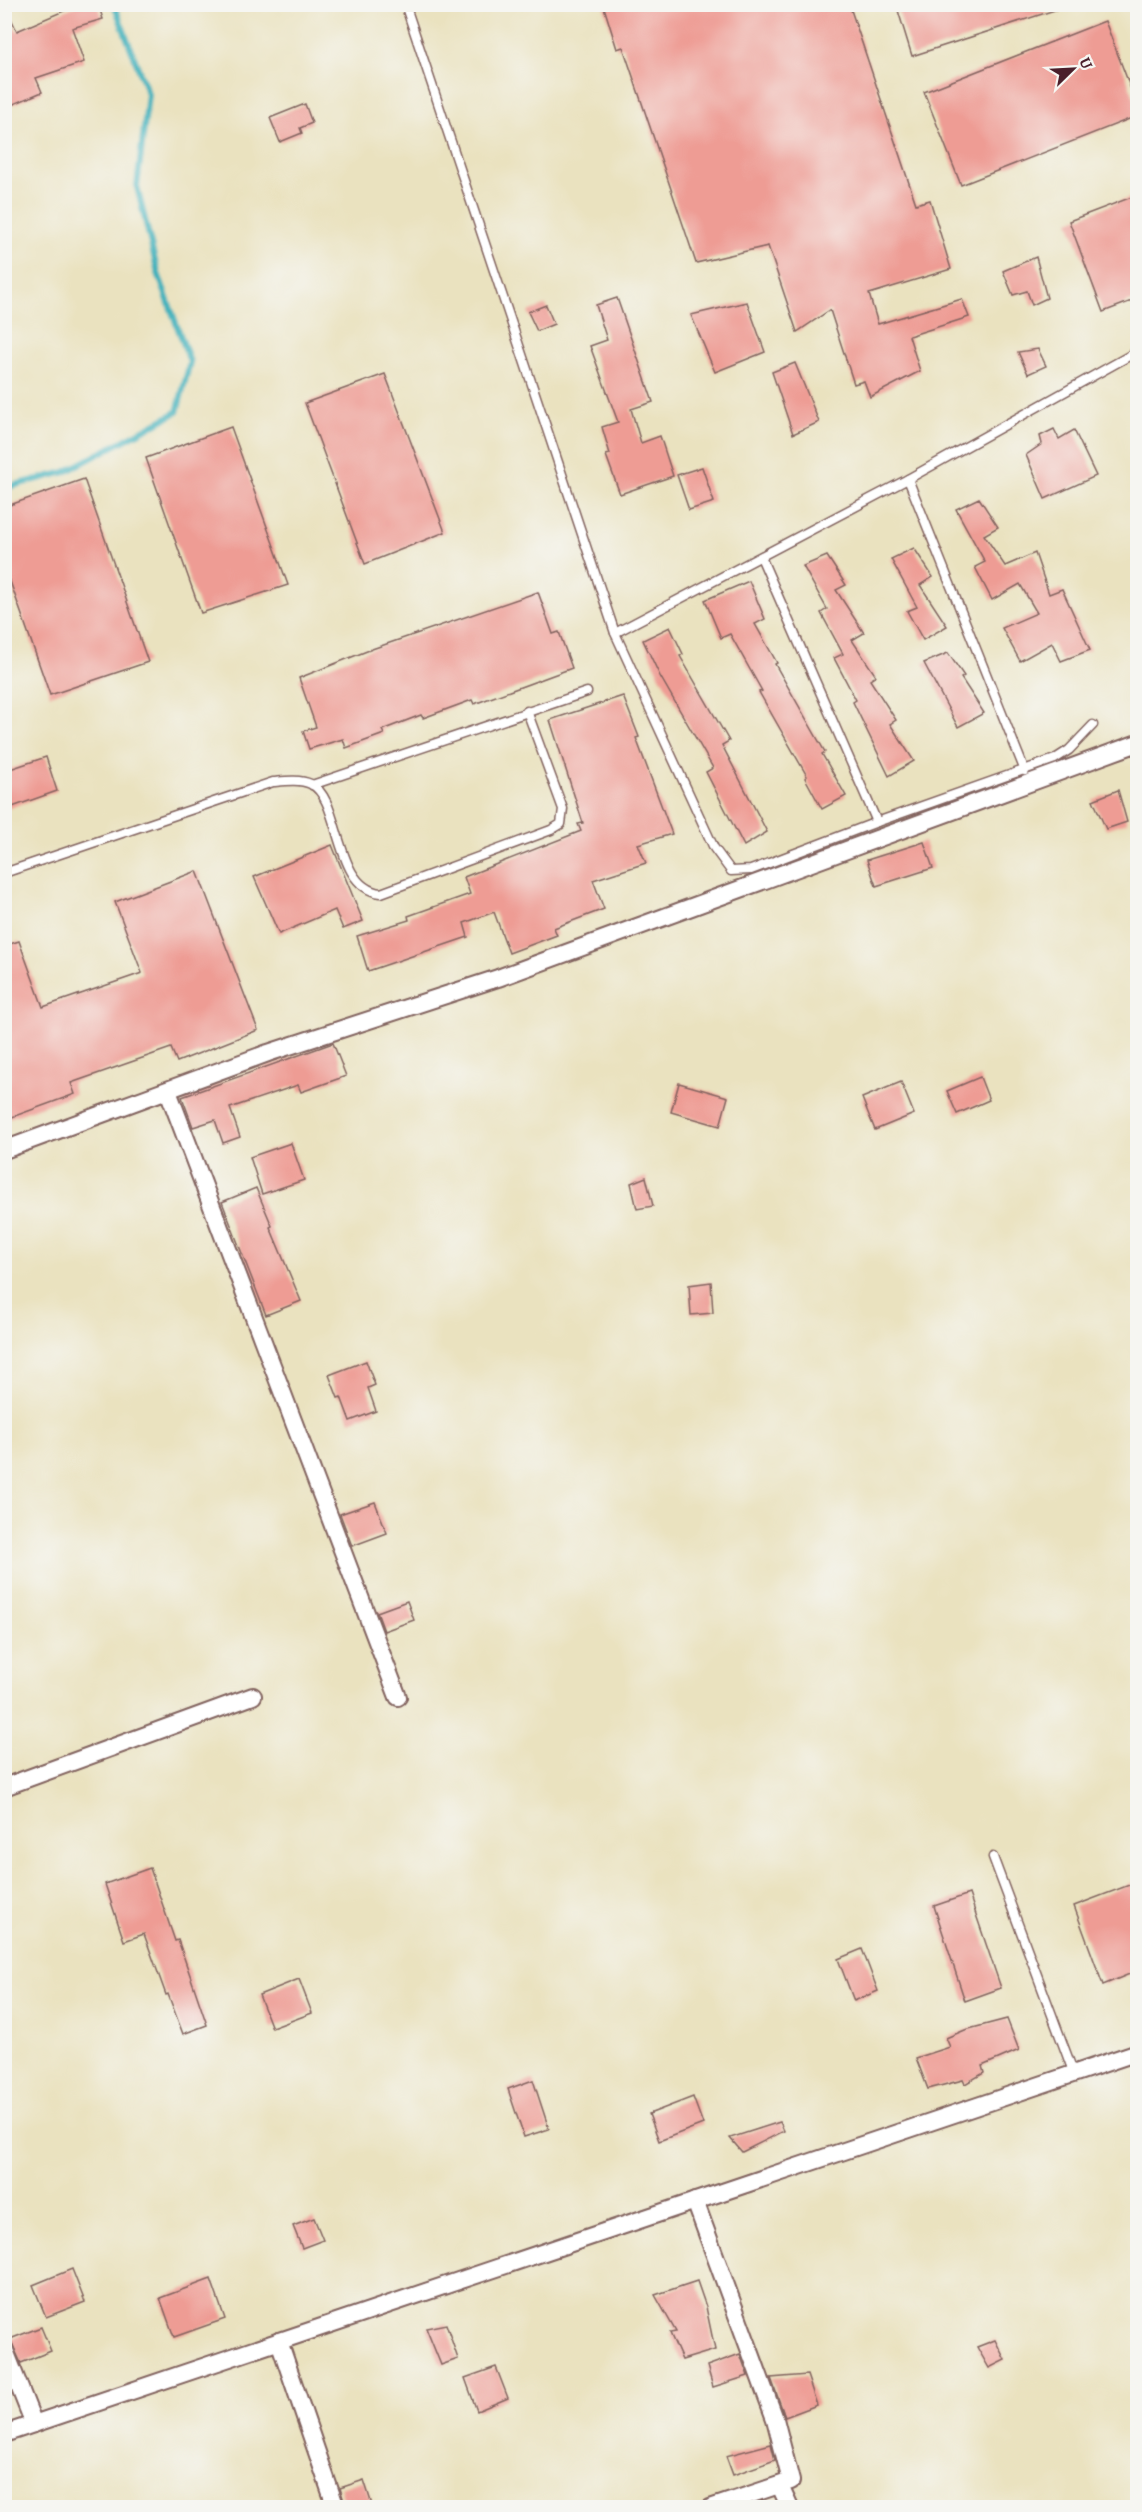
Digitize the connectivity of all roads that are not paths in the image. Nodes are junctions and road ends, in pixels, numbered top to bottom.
1 (405, 4) edge
2 (1137, 351) edge
3 (908, 479) junction
4 (761, 557) junction
5 (615, 633) junction
6 (587, 692) dead end
7 (527, 711) junction
8 (1093, 725) dead end
9 (1137, 743) edge
10 (1025, 771) junction
11 (312, 785) junction
12 (877, 822) junction
13 (4, 873) edge
14 (168, 1091) junction
15 (4, 1150) edge
16 (253, 1696) dead end
17 (398, 1697) dead end
18 (4, 1787) edge
19 (993, 1857) dead end
20 (1137, 2052) edge
21 (1074, 2074) junction
22 (695, 2201) junction
23 (279, 2341) junction
24 (4, 2348) edge
25 (34, 2424) junction
26 (4, 2434) edge
27 (780, 2486) junction
28 (336, 2508) edge
29 (710, 2508) edge
30 (790, 2508) edge

1 - 5 lane
2 - 3 lane
3 - 4 lane
3 - 10 lane
4 - 5 lane
4 - 12 lane
5 - 12 lane
6 - 7 lane
7 - 11 lane
7 - 11 lane
8 - 10 lane
9 - 14 street
10 - 12 lane
11 - 13 lane
14 - 15 street
14 - 17 street
16 - 18 street
19 - 21 lane
20 - 21 street
21 - 22 street
22 - 23 street
22 - 27 street
23 - 25 street
23 - 28 street
24 - 25 street
25 - 26 street
27 - 29 street
27 - 30 street

